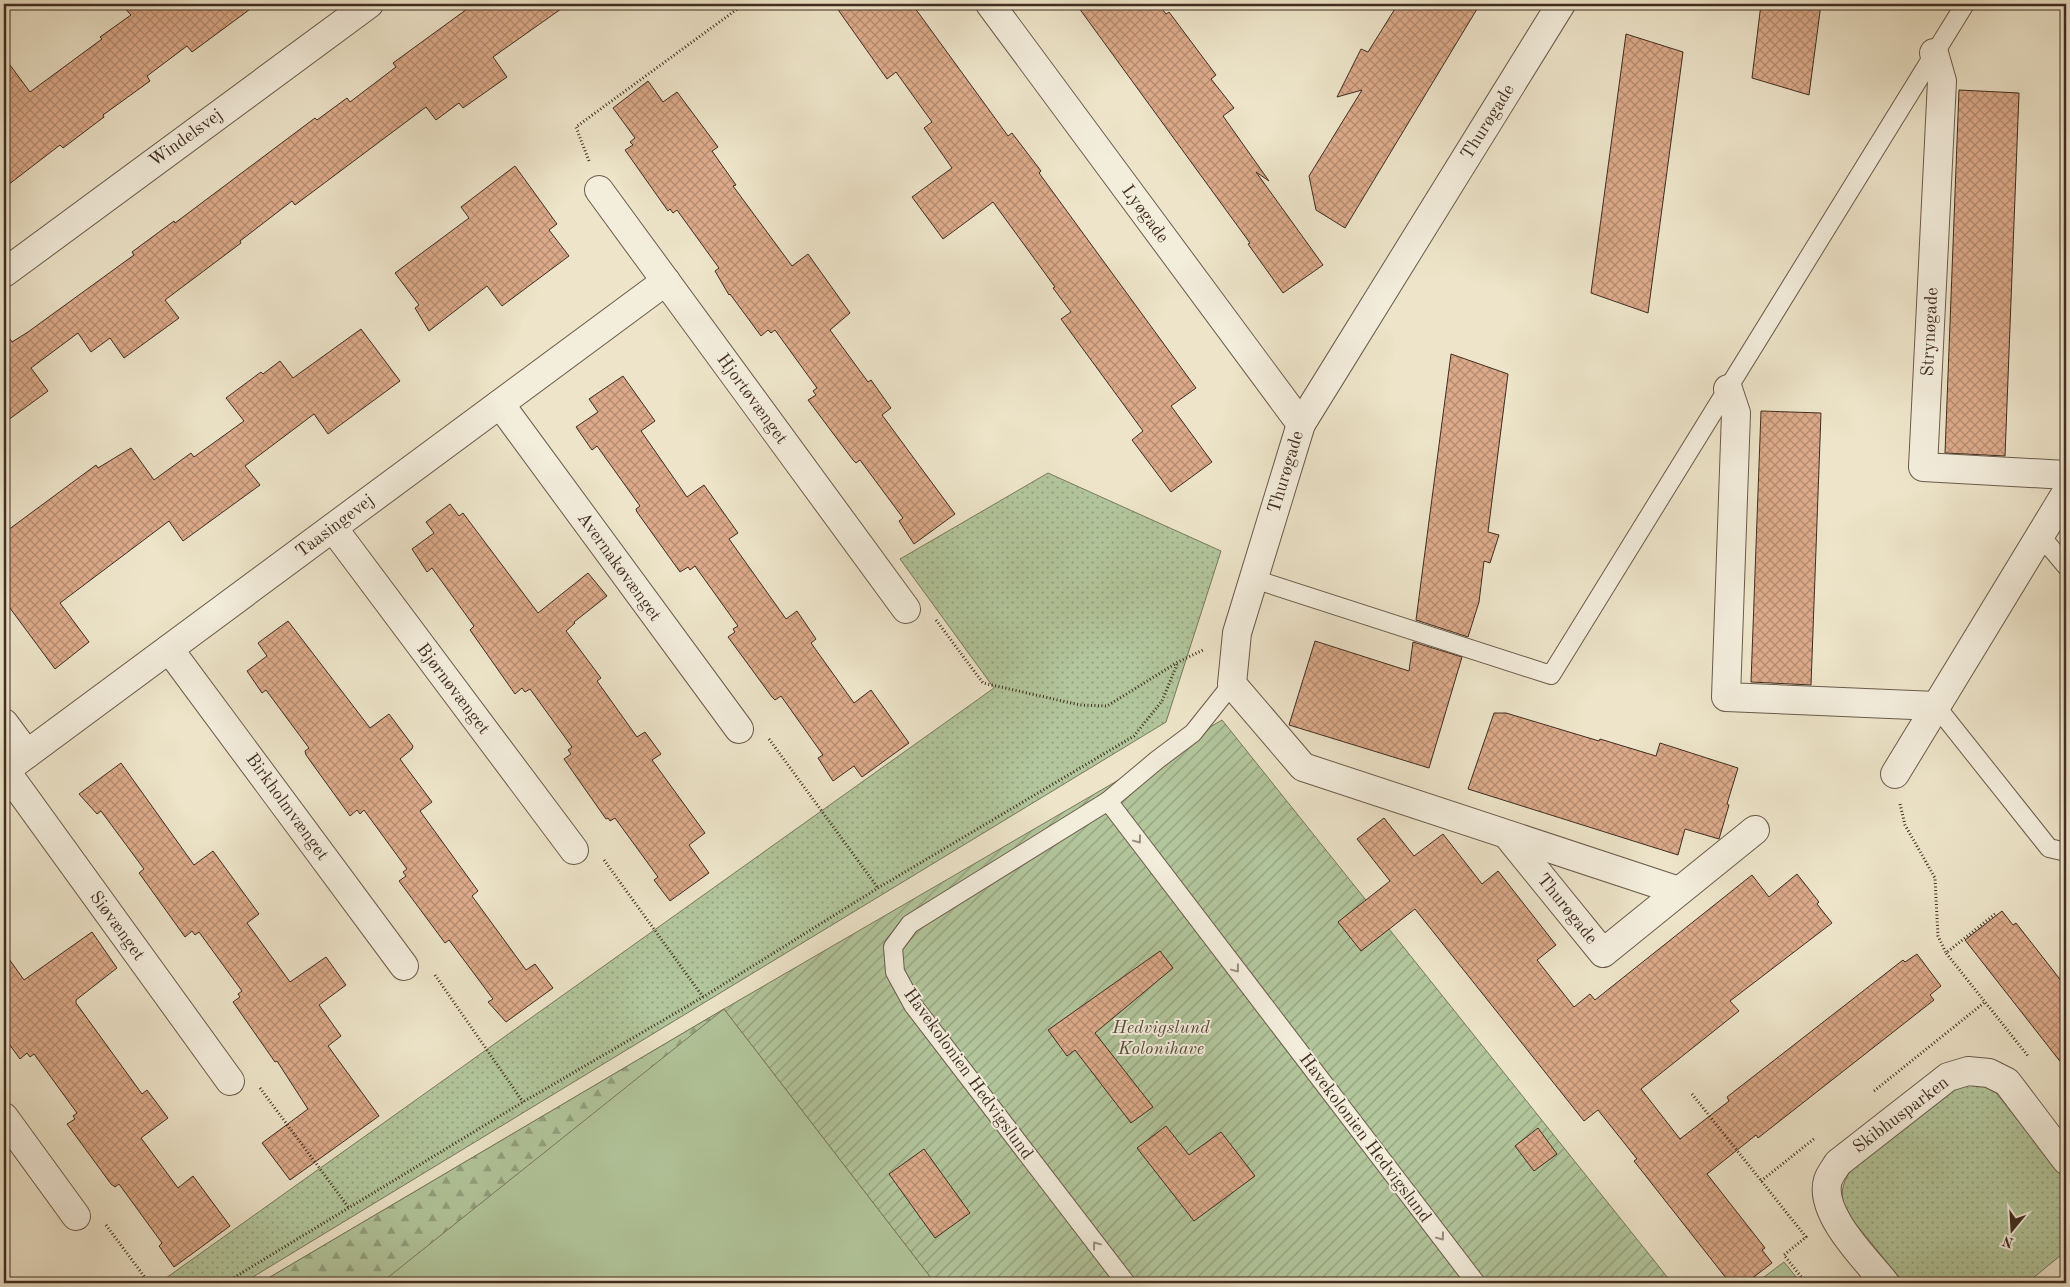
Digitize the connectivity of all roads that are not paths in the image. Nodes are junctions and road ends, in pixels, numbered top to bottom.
1 (369, 4) edge
2 (990, 4) edge
3 (1561, 4) edge
4 (1965, 4) edge
5 (1934, 53) junction
6 (599, 190) road end
7 (4, 273) edge
8 (666, 281) junction
9 (1728, 389) junction
10 (500, 404) junction
11 (1301, 424) junction
12 (2066, 476) edge
13 (2066, 493) edge
14 (333, 528) junction
15 (2040, 535) junction
16 (2066, 566) edge
17 (1254, 579) junction
18 (906, 609) road end
19 (169, 649) junction
20 (1232, 684) junction
21 (1936, 706) junction
22 (4, 723) edge
23 (738, 729) road end
24 (27, 754) junction
25 (4, 771) edge
26 (1894, 774) road end
27 (1108, 801) junction
28 (1755, 830) dead end
29 (1508, 836) junction
30 (574, 850) road end
31 (2066, 852) edge
32 (1679, 891) junction
33 (404, 966) road end
34 (230, 1081) road end
35 (4, 1117) edge
36 (2066, 1160) edge
37 (76, 1216) road end
38 (1126, 1283) edge
39 (1476, 1283) edge
40 (1885, 1283) edge

1 - 7 street, Windelsvej
2 - 11 street, Lyøgade
3 - 11 street, Thurøgade
4 - 5 lane
5 - 9 lane
5 - 12 street, Strynøgade
6 - 8 street, Hjortøvænget
8 - 10 street, Taasingevej
8 - 18 street, Hjortøvænget
9 - 17 lane
9 - 21 street
10 - 14 street, Taasingevej
10 - 23 street, Avernakøvænget
11 - 17 street, Thurøgade
13 - 15 street
14 - 19 street, Taasingevej
14 - 30 street, Bjørnøvænget
15 - 16 lane
15 - 21 street
17 - 20 street, Thurøgade
19 - 24 street, Taasingevej
19 - 33 street, Birkholmvænget
20 - 27 lane, Havekolonien Hedvigslund
20 - 29 street, Thurøgade
21 - 26 street
21 - 31 lane
22 - 24 street
24 - 25 street, Taasingevej
25 - 34 street, Siøvænget
38 -> 27 lane, Havekolonien Hedvigslund
27 -> 39 lane, Havekolonien Hedvigslund
28 - 32 street, Thurøgade
29 - 32 street, Thurøgade
29 - 32 street, Thurøgade
35 - 37 street
36 - 40 street, Skibhusparken

